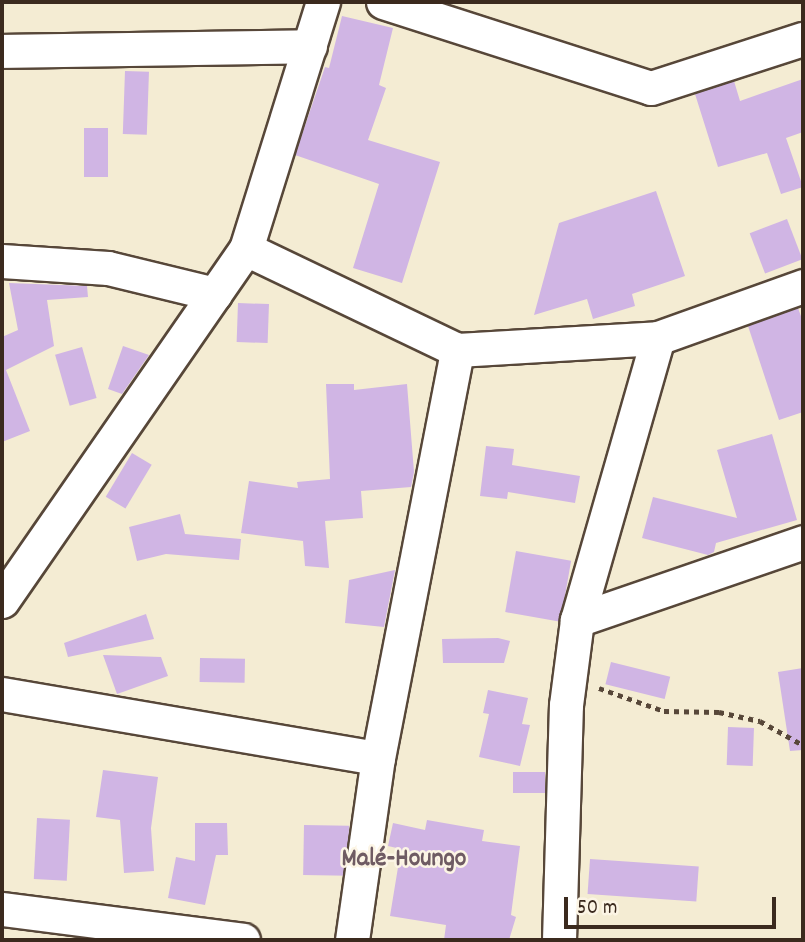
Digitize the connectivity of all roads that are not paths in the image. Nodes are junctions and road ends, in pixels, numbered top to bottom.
1 (323, 2) edge
2 (383, 2) edge
3 (803, 39) edge
4 (310, 47) junction
5 (2, 51) edge
6 (246, 249) junction
7 (2, 261) edge
8 (803, 286) edge
9 (215, 294) junction
10 (658, 338) junction
11 (457, 350) junction
12 (803, 542) edge
13 (2, 601) edge
14 (577, 620) junction
15 (2, 694) edge
16 (378, 758) junction
17 (2, 909) edge
18 (243, 940) edge
19 (352, 940) edge
20 (559, 940) edge

1 - 4 street
2 - 3 street
4 - 5 street
4 - 6 street
6 - 9 street
6 - 11 street
7 - 9 street
8 - 10 street
9 - 13 street
10 - 11 street
10 - 14 street
11 - 16 street
12 - 14 street
14 - 20 street
15 - 16 street
16 - 19 street
17 - 18 street

